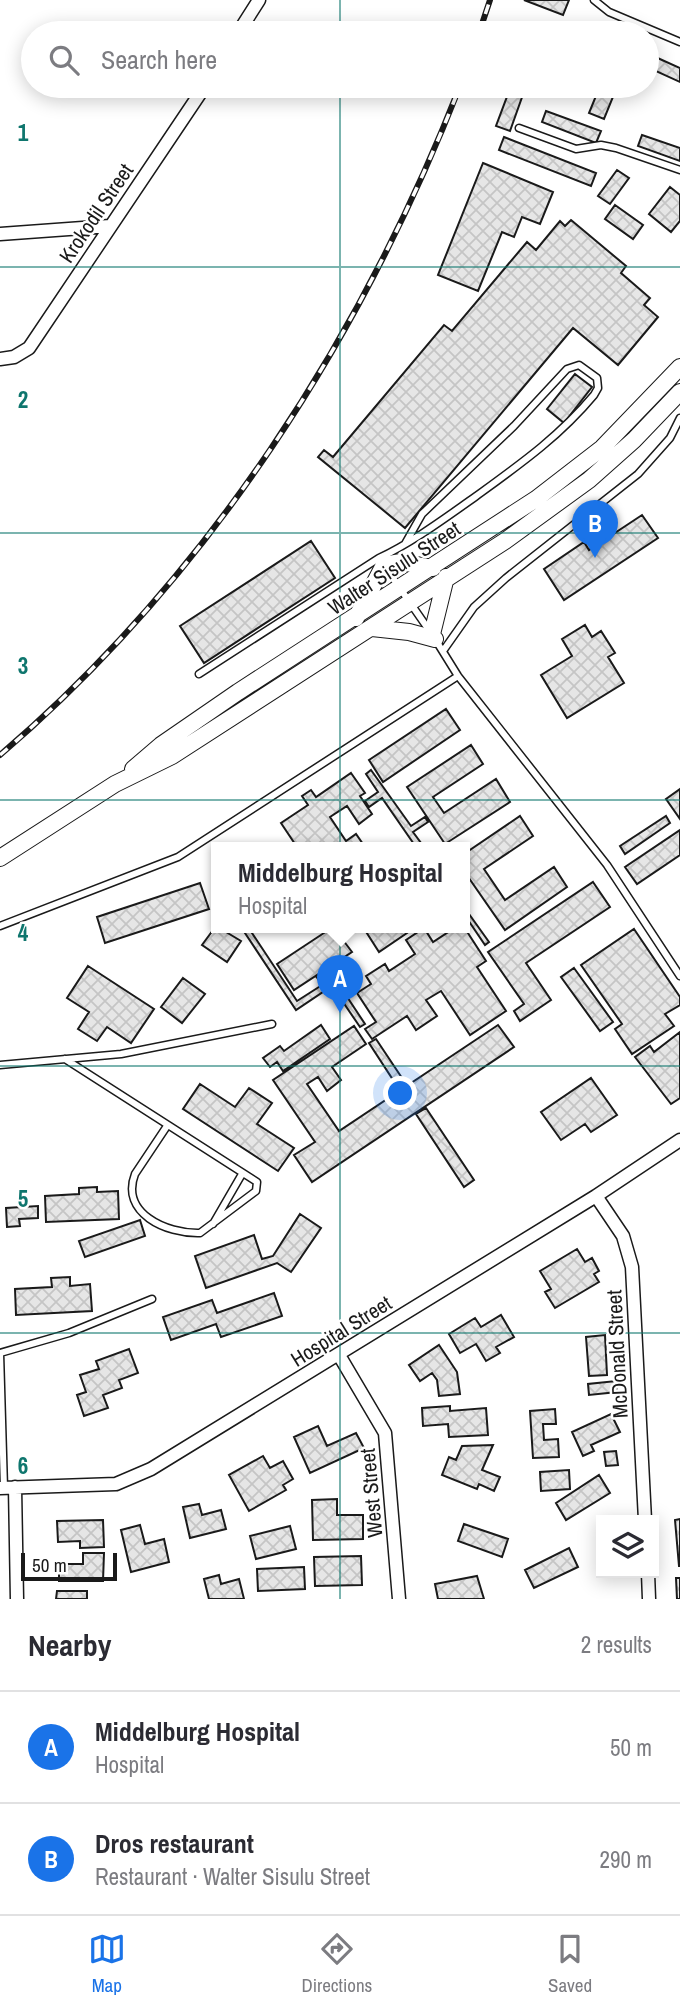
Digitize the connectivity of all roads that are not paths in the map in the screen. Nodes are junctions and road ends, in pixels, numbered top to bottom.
1 (259, 0) edge
2 (594, 0) edge
3 (246, 21) edge
4 (630, 21) edge
5 (659, 33) edge
6 (680, 42) edge
7 (197, 98) edge
8 (519, 128) dead end
9 (680, 170) edge
10 (110, 226) junction
11 (0, 234) edge
12 (0, 359) edge
13 (680, 367) edge
14 (680, 392) edge
15 (680, 418) edge
16 (405, 544) junction
17 (382, 561) junction
18 (439, 573) junction
19 (401, 587) junction
20 (410, 603) junction
21 (355, 619) junction
22 (372, 628) junction
23 (437, 641) junction
24 (199, 674) dead end
25 (458, 676) junction
26 (115, 784) junction
27 (210, 839) junction
28 (212, 842) edge
29 (0, 858) edge
30 (0, 926) edge
31 (680, 976) edge
32 (272, 1024) dead end
33 (65, 1059) junction
34 (0, 1065) edge
35 (167, 1126) junction
36 (680, 1140) edge
37 (242, 1174) junction
38 (596, 1196) junction
39 (212, 1227) junction
40 (152, 1299) dead end
41 (0, 1353) edge
42 (339, 1355) junction
43 (6, 1488) edge
44 (645, 1515) edge
45 (648, 1578) edge
46 (17, 1599) edge
47 (398, 1599) edge
48 (649, 1599) edge

1 - 3 street
2 - 4 lane
5 - 6 lane
7 - 10 street, Krokodil Street
8 - 9 lane
10 - 11 street
10 - 12 street, Krokodil Street
13 - 18 main road, Walter Sisulu Street
14 - 18 main road, Walter Sisulu Street
15 - 23 lane
16 - 16 lane
16 - 17 lane
17 - 18 main road
17 - 19 lane
17 - 21 main road
17 - 24 lane
18 - 19 main road, Walter Sisulu Street
18 - 20 main road, Walter Sisulu Street
18 - 23 main road
19 - 20 lane
19 - 21 main road, Walter Sisulu Street
20 - 22 main road, Walter Sisulu Street
20 - 23 lane
21 - 26 main road, Walter Sisulu Street
22 - 23 main road
22 - 26 main road, Walter Sisulu Street
23 - 25 lane
25 - 27 lane
25 - 31 lane
26 - 29 main road, Walter Sisulu Street
27 - 28 lane
27 - 30 lane
32 - 33 lane
33 - 34 lane
33 - 35 lane
35 - 37 lane
35 - 39 lane
36 - 38 street, Hospital Street
37 - 39 lane
37 - 39 lane
38 - 42 street, Hospital Street
38 - 44 street, McDonald Street
40 - 41 lane
41 - 43 lane
42 - 43 street, Hospital Street
42 - 47 street, West Street
43 - 46 street
45 - 48 street

